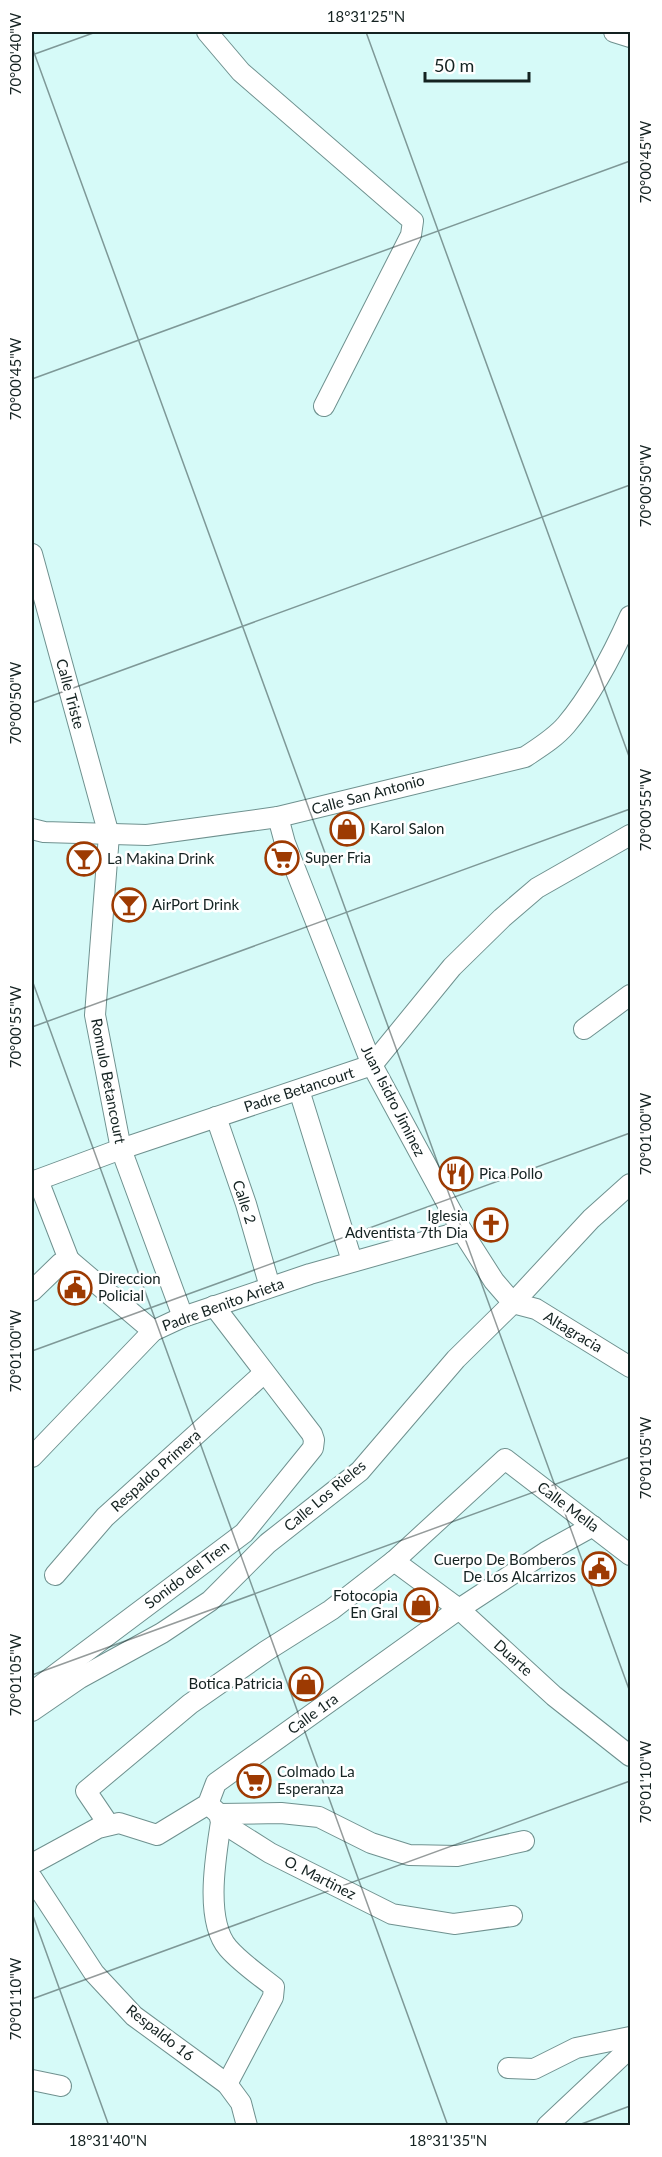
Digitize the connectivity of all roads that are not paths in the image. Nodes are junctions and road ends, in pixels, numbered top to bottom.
1 (207, 32) edge
2 (614, 32) edge
3 (630, 37) edge
4 (324, 406) dead end
5 (32, 554) edge
6 (630, 616) edge
7 (278, 817) junction
8 (32, 829) edge
9 (110, 835) junction
10 (630, 835) edge
11 (630, 994) edge
12 (585, 1029) dead end
13 (372, 1065) junction
14 (299, 1090) junction
15 (216, 1117) junction
16 (121, 1149) junction
17 (34, 1181) edge
18 (630, 1184) edge
19 (462, 1231) junction
20 (69, 1260) junction
21 (352, 1261) junction
22 (270, 1287) junction
23 (32, 1291) edge
24 (513, 1303) junction
25 (214, 1306) junction
26 (183, 1317) junction
27 (153, 1331) junction
28 (630, 1366) edge
29 (264, 1373) junction
30 (32, 1457) edge
31 (593, 1526) junction
32 (630, 1555) edge
33 (394, 1561) junction
34 (55, 1575) dead end
35 (459, 1610) junction
36 (32, 1692) edge
37 (32, 1711) edge
38 (630, 1756) edge
39 (216, 1813) junction
40 (110, 1825) junction
41 (524, 1841) dead end
42 (32, 1864) edge
43 (32, 1878) edge
44 (512, 1916) dead end
45 (630, 2037) edge
46 (630, 2048) edge
47 (508, 2068) dead end
48 (623, 2069) edge
49 (32, 2080) edge
50 (227, 2084) junction
51 (61, 2086) dead end
52 (248, 2126) edge
53 (547, 2126) edge

1 - 4 street
2 - 3 street
5 - 9 street, Calle Triste
6 - 7 street, Calle San Antonio
7 - 9 street, Calle San Antonio
7 - 13 street, Juan Isidro Jiminez
8 - 9 street, Calle San Antonio
9 - 16 street, Romulo Betancourt
10 - 13 street, Padre Betancourt
11 - 12 street
13 - 14 street, Padre Betancourt
13 - 19 street, Juan Isidro Jiminez
14 - 15 street, Padre Betancourt
14 - 21 street
15 - 16 street, Padre Betancourt
15 - 22 street, Calle 2
16 - 17 street, Padre Betancourt
16 - 26 street, Romulo Betancourt
17 - 20 street
18 - 24 street, Calle Los Rieles
19 - 21 street, Padre Benito Arieta
19 - 24 street, Juan Isidro Jiminez
20 - 23 street
20 - 27 street
21 - 22 street, Padre Benito Arieta
22 - 25 street, Padre Benito Arieta
24 - 28 street, Altagracia
24 - 37 street, Calle Los Rieles
25 - 26 street, Padre Benito Arieta
25 - 29 street
26 - 27 street, Padre Benito Arieta
27 - 30 street, Padre Benito Arieta
29 - 34 street, Respaldo Primera
29 - 36 street, Sonido del Tren
31 - 32 street, Calle Mella
31 - 33 street, Calle Mella
31 - 35 street, Calle 1ra
33 - 35 street, Duarte
33 - 40 street
35 - 38 street, Duarte
35 - 39 street, Calle 1ra
39 - 40 street, Calle 1ra
39 - 41 street
39 - 44 street, O. Martinez
39 - 50 street
40 - 42 street
43 - 50 street, Respaldo 16
45 - 47 street
46 - 48 street
48 - 53 street
49 - 51 street
50 - 52 street, Respaldo 16

